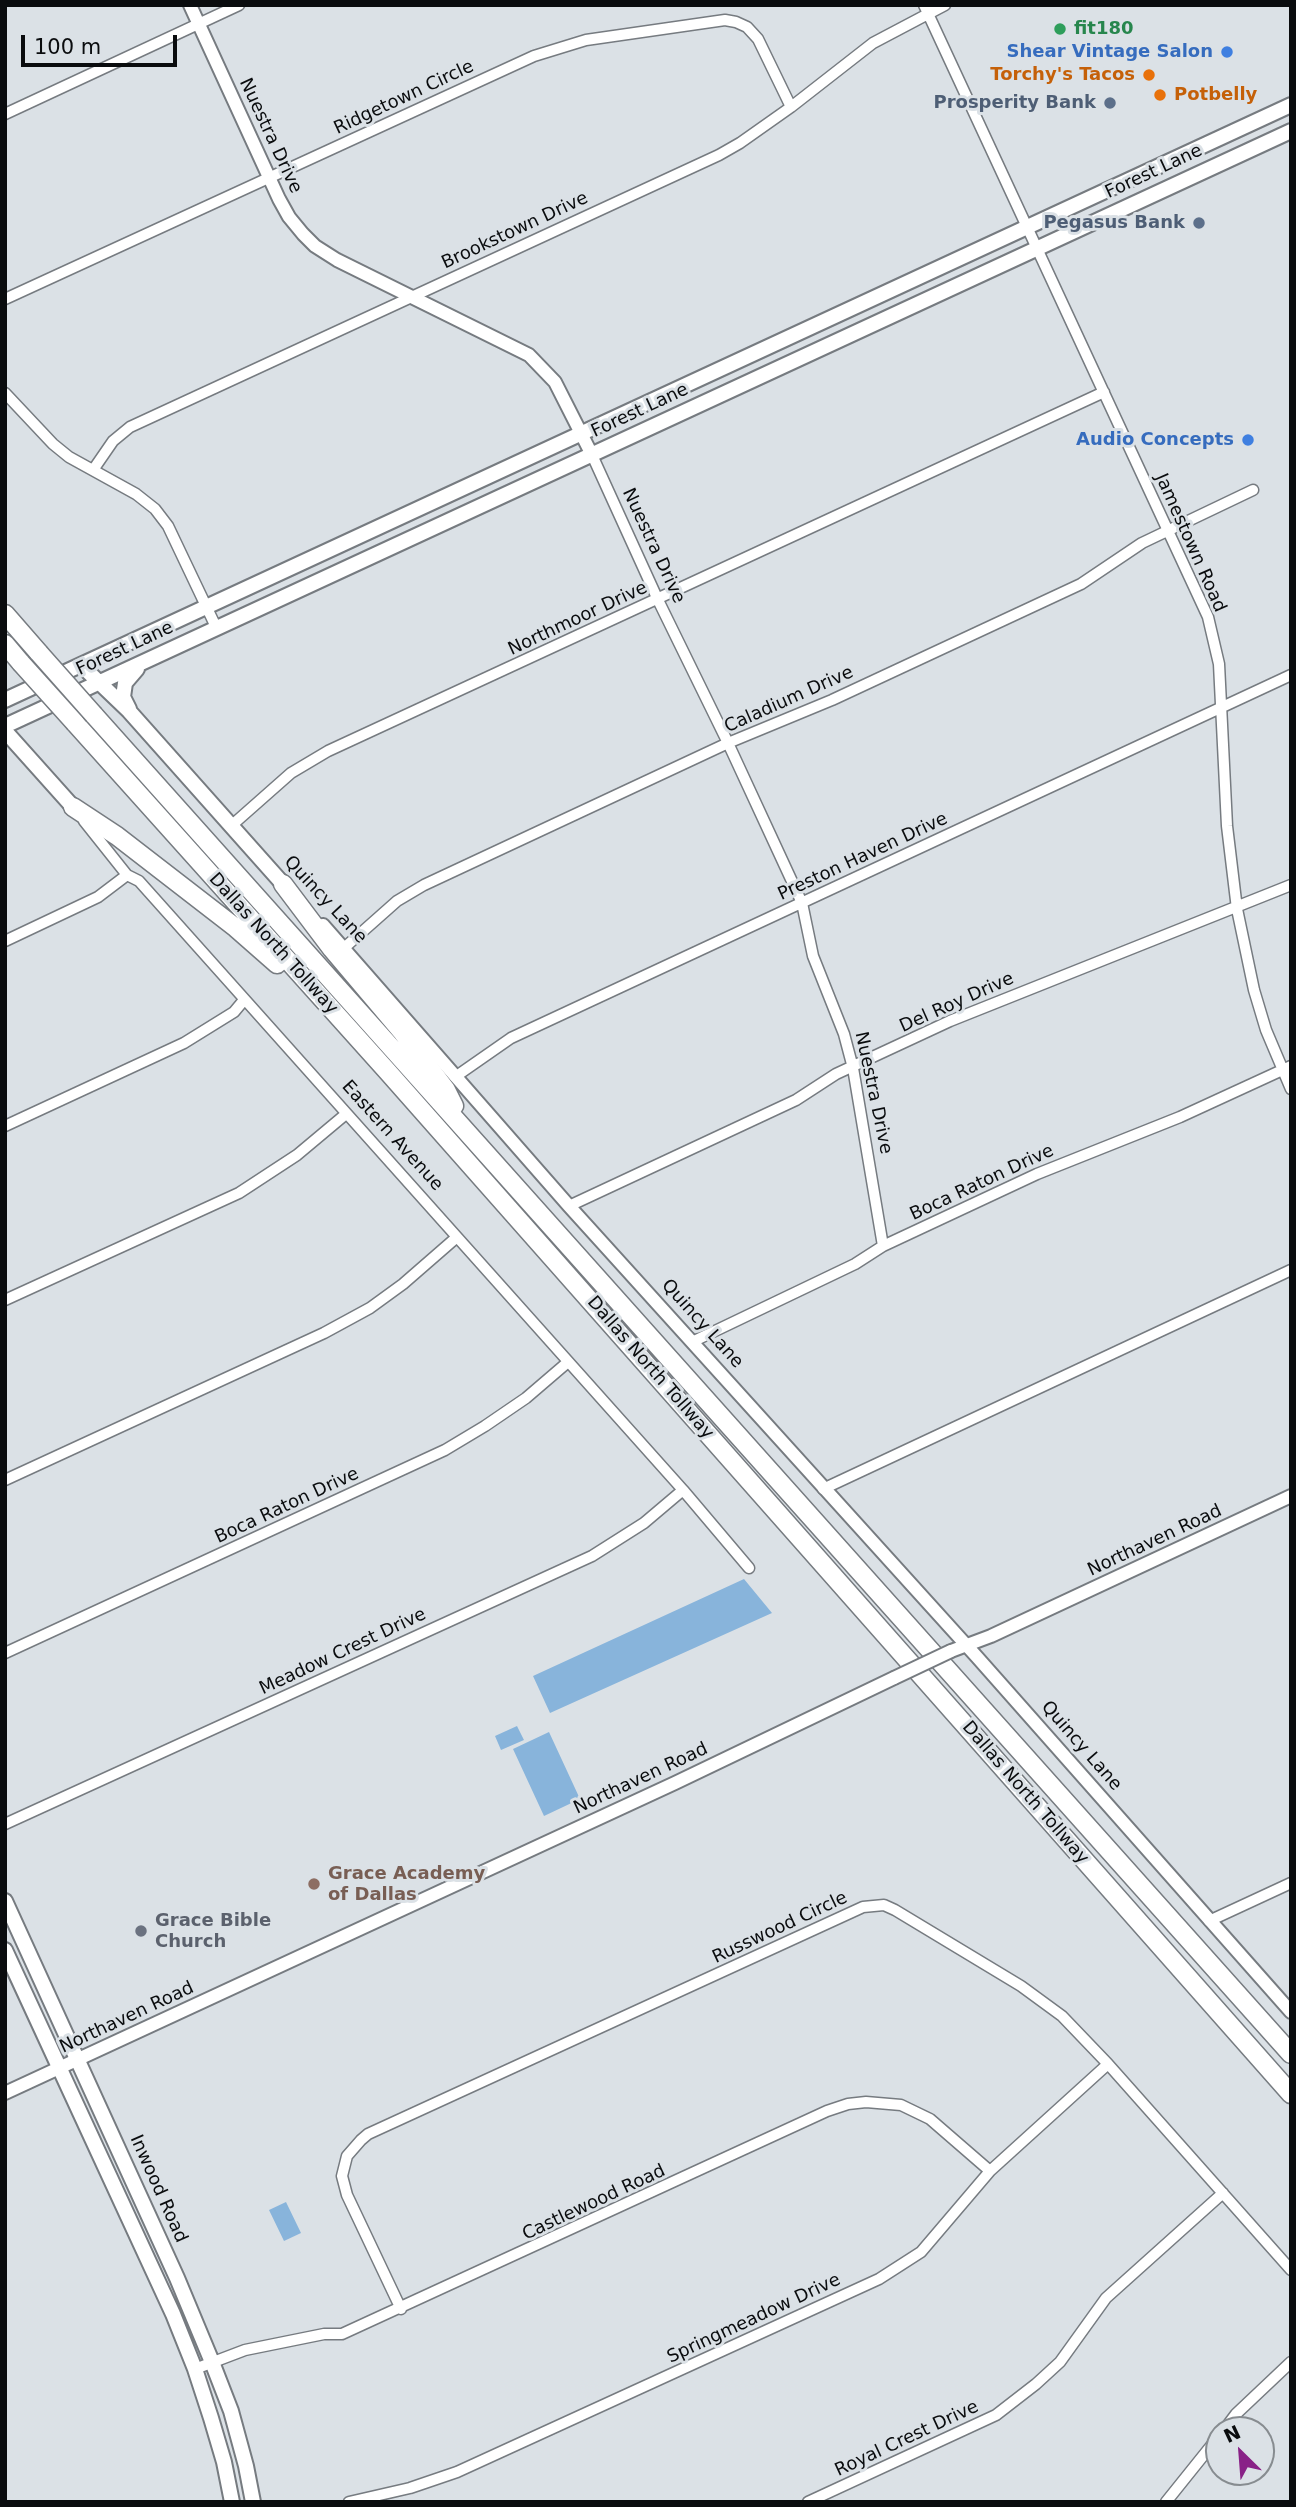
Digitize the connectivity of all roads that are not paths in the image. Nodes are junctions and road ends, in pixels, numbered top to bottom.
1 (190, 5) edge
2 (239, 5) edge
3 (945, 5) edge
4 (926, 9) edge
5 (199, 24) junction
6 (1291, 105) edge
7 (790, 107) junction
8 (5, 114) edge
9 (1291, 131) edge
10 (269, 177) junction
11 (1128, 180) junction
12 (1138, 201) junction
13 (1027, 226) junction
14 (1036, 247) junction
15 (411, 296) junction
16 (5, 299) edge
17 (828, 318) junction
18 (839, 339) junction
19 (1104, 392) junction
20 (5, 393) edge
21 (582, 434) junction
22 (592, 455) junction
23 (93, 470) junction
24 (1254, 490) dead end
25 (458, 491) junction
26 (467, 511) junction
27 (1168, 531) junction
28 (338, 546) junction
29 (347, 567) junction
30 (658, 600) junction
31 (207, 606) junction
32 (5, 614) edge
33 (216, 627) junction
34 (5, 645) edge
35 (141, 663) junction
36 (81, 664) junction
37 (1291, 675) edge
38 (101, 683) junction
39 (5, 700) edge
40 (1221, 707) junction
41 (129, 711) junction
42 (5, 729) edge
43 (729, 743) junction
44 (73, 807) junction
45 (232, 826) junction
46 (127, 875) junction
47 (283, 884) junction
48 (1291, 885) edge
49 (802, 903) junction
50 (1237, 909) junction
51 (5, 941) edge
52 (344, 947) junction
53 (244, 1000) junction
54 (323, 1002) junction
55 (853, 1068) junction
56 (1286, 1068) edge
57 (455, 1077) junction
58 (1291, 1089) edge
59 (346, 1114) junction
60 (5, 1126) edge
61 (467, 1131) junction
62 (569, 1206) junction
63 (457, 1237) junction
64 (883, 1246) junction
65 (1291, 1270) edge
66 (5, 1300) edge
67 (692, 1342) junction
68 (568, 1362) junction
69 (5, 1480) edge
70 (823, 1489) junction
71 (683, 1490) junction
72 (1291, 1496) edge
73 (749, 1568) dead end
74 (966, 1645) junction
75 (5, 1653) edge
76 (5, 1824) edge
77 (1291, 1883) edge
78 (5, 1901) edge
79 (1209, 1921) junction
80 (5, 1950) edge
81 (1291, 2012) edge
82 (1291, 2054) edge
83 (78, 2060) junction
84 (1108, 2064) junction
85 (61, 2068) junction
86 (5, 2093) edge
87 (1291, 2094) edge
88 (990, 2171) junction
89 (1223, 2193) junction
90 (1291, 2270) edge
91 (401, 2309) junction
92 (212, 2362) junction
93 (1291, 2362) edge
94 (195, 2369) junction
95 (1234, 2416) edge
96 (1205, 2453) edge
97 (232, 2502) edge
98 (253, 2502) edge
99 (349, 2502) edge
100 (808, 2502) edge
101 (1166, 2502) edge

1 - 5 street, Nuestra Drive
2 - 5 street
3 - 4 street, Brookstown Drive
4 - 7 street, Brookstown Drive
4 - 13 street, Jamestown Road
5 - 8 street
5 - 10 street, Nuestra Drive
6 - 11 main road, Forest Lane
7 - 10 street, Ridgetown Circle
7 - 15 street, Brookstown Drive
9 - 12 main road, Forest Lane
10 - 15 street, Nuestra Drive
10 - 16 street, Ridgetown Circle
11 - 12 main road
11 - 13 main road, Forest Lane
12 - 14 main road, Forest Lane
13 - 14 street, Jamestown Road
13 - 17 main road, Forest Lane
14 - 18 main road, Forest Lane
14 - 19 street, Jamestown Road
15 - 21 street, Nuestra Drive
15 - 23 street, Brookstown Drive
17 - 18 main road
17 - 21 main road, Forest Lane
18 - 22 main road, Forest Lane
19 - 27 street, Jamestown Road
19 - 30 street, Northmoor Drive
20 - 23 street
21 - 22 street, Nuestra Drive
21 - 25 main road, Forest Lane
22 - 26 main road, Forest Lane
22 - 30 street, Nuestra Drive
23 - 31 street
24 - 27 street, Caladium Drive
25 - 26 main road
25 - 28 main road, Forest Lane
26 - 29 main road, Forest Lane
27 - 40 street, Jamestown Road
27 - 43 street, Caladium Drive
28 - 29 main road
28 - 31 main road, Forest Lane
29 - 33 main road, Forest Lane
30 - 43 street, Nuestra Drive
30 - 45 street, Northmoor Drive
31 - 33 street
31 - 36 main road, Forest Lane
32 - 61 highway, Dallas North Tollway, bridge
33 - 35 main road, Forest Lane
34 - 54 highway, Dallas North Tollway, bridge
35 - 38 main road, Forest Lane
35 - 41 main road
36 - 38 main road, Quincy Lane
36 - 39 main road, Forest Lane
37 - 40 street, Preston Haven Drive
38 - 41 main road, Quincy Lane
38 - 42 main road, Forest Lane
40 - 49 street, Preston Haven Drive
40 - 50 street, Jamestown Road
41 - 45 main road, Quincy Lane
42 - 44 main road, Eastern Avenue
43 - 49 street, Nuestra Drive
43 - 52 street, Caladium Drive
44 - 46 street, Eastern Avenue
44 - 54 highway
45 - 47 main road, Quincy Lane
46 - 51 street
46 - 53 street, Eastern Avenue
47 - 52 street, Quincy Lane
47 - 61 highway
48 - 50 street, Del Roy Drive
49 - 55 street, Nuestra Drive
49 - 57 street, Preston Haven Drive
50 - 55 street, Del Roy Drive
50 - 56 street, Jamestown Road
52 - 57 street, Quincy Lane
53 - 59 street, Eastern Avenue
53 - 60 street
54 - 87 highway, Dallas North Tollway
55 - 62 street, Del Roy Drive
55 - 64 street, Nuestra Drive
56 - 58 street, Jamestown Road
56 - 64 street, Boca Raton Drive
57 - 62 street, Quincy Lane
59 - 63 street, Eastern Avenue
59 - 66 street
61 - 82 highway, Dallas North Tollway
62 - 67 street, Quincy Lane
63 - 68 street, Eastern Avenue
63 - 69 street
64 - 67 street, Boca Raton Drive
65 - 70 street
67 - 70 street, Quincy Lane
68 - 71 street, Eastern Avenue
68 - 75 street, Boca Raton Drive
70 - 74 street, Quincy Lane
71 - 73 street, Eastern Avenue
71 - 76 street, Meadow Crest Drive
72 - 74 street, Northaven Road
74 - 79 street, Quincy Lane
74 - 83 street, Northaven Road, bridge
77 - 79 street
78 - 83 main road, Inwood Road
79 - 81 street, Quincy Lane
80 - 85 main road
83 - 85 street, Northaven Road
83 - 92 main road, Inwood Road
84 - 88 street, Springmeadow Drive
84 - 89 street, Russwood Circle
84 - 91 street, Russwood Circle
85 - 86 street, Northaven Road
85 - 94 main road
88 - 91 street, Castlewood Road
88 - 99 street, Springmeadow Drive
89 - 90 street, Russwood Circle
89 - 100 street, Royal Crest Drive
91 - 92 street, Castlewood Road
92 - 94 street, Castlewood Road
92 - 98 main road, Inwood Road
93 - 95 street
94 - 97 main road
96 - 101 street

